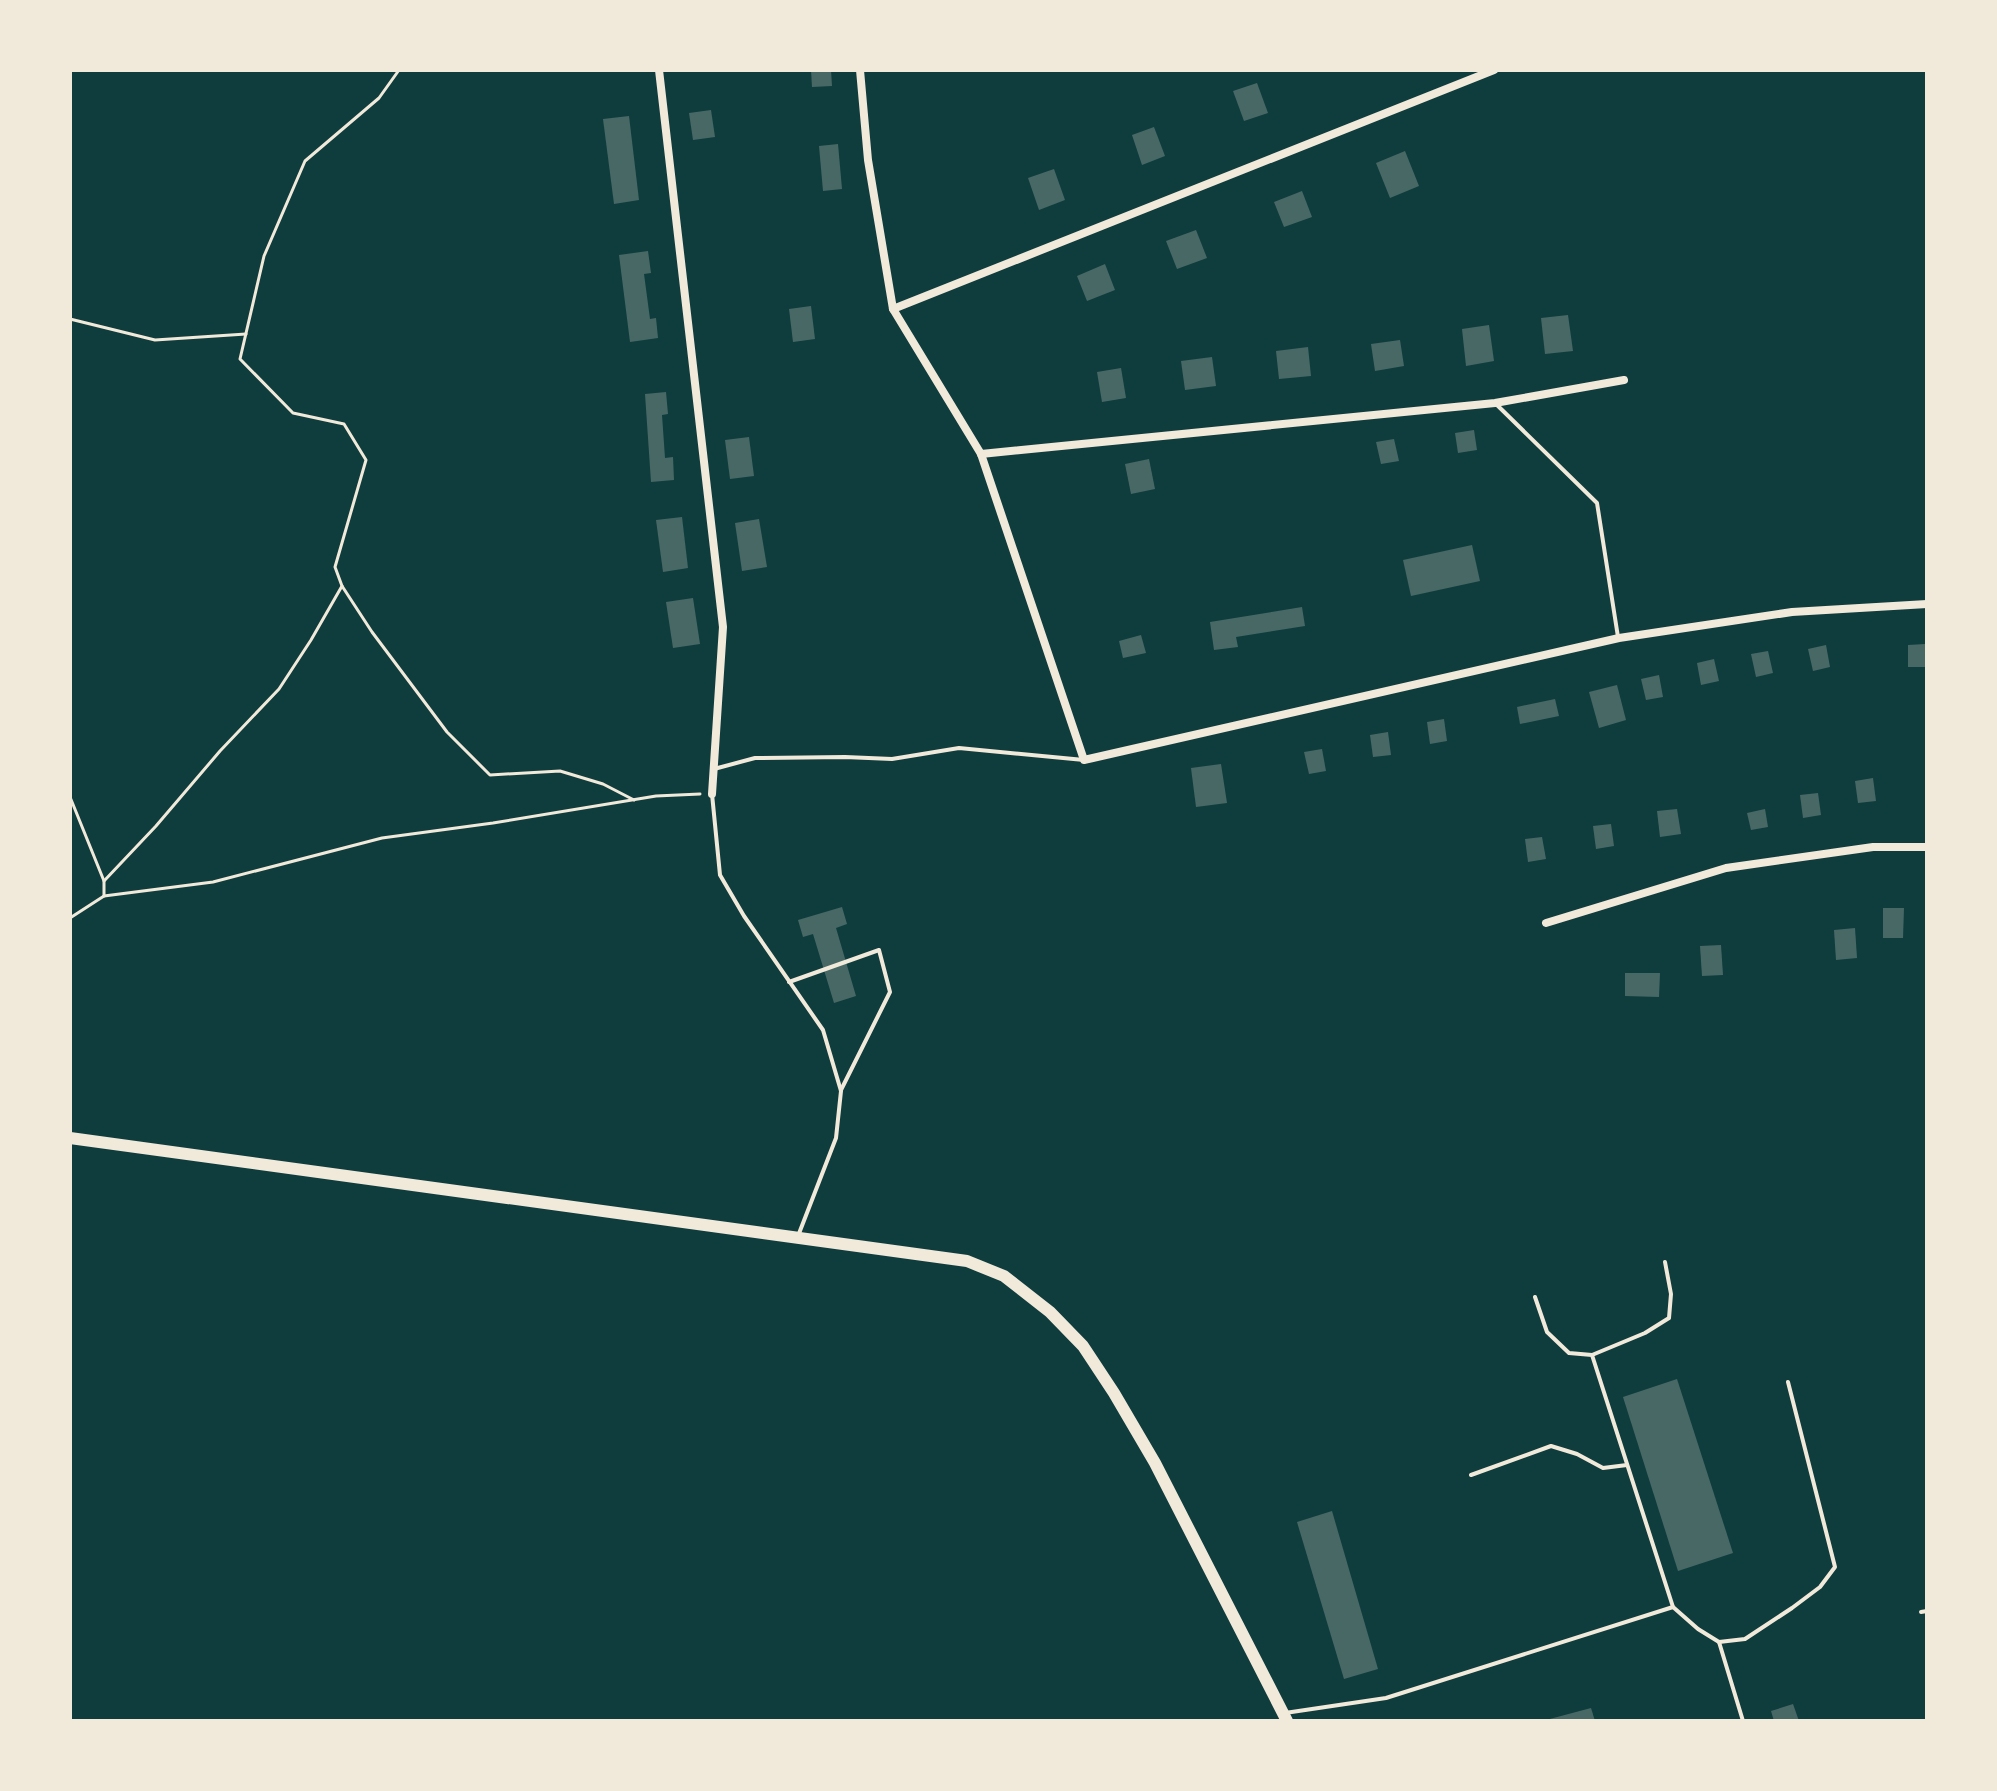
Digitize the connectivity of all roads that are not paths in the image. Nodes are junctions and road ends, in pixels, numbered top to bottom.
1 (659, 70) edge
2 (860, 70) edge
3 (1494, 70) edge
4 (893, 309) junction
5 (1624, 380) dead end
6 (1495, 403) junction
7 (981, 454) junction
8 (1927, 604) edge
9 (1619, 638) junction
10 (1084, 760) junction
11 (714, 769) junction
12 (712, 794) joint
13 (1927, 847) edge
14 (1546, 923) dead end
15 (789, 982) junction
16 (841, 1091) junction
17 (70, 1138) edge
18 (797, 1238) junction
19 (1665, 1262) dead end
20 (1535, 1297) dead end
21 (1592, 1355) junction
22 (1788, 1382) dead end
23 (1627, 1465) junction
24 (1471, 1475) dead end
25 (1673, 1607) junction
26 (1719, 1642) junction
27 (1285, 1717) edge
28 (1743, 1721) edge

1 - 11 street
2 - 4 street
3 - 4 street
4 - 7 street
5 - 6 street
6 - 7 street
6 - 9 lane
7 - 10 street
8 - 9 street
9 - 10 street
10 - 11 lane
11 - 12 street
12 - 15 lane
13 - 14 street
15 - 16 lane
15 - 16 lane
16 - 18 lane
17 - 18 main road
18 - 27 main road
19 - 21 lane
20 - 21 lane
21 - 23 lane
22 - 26 lane
23 - 24 lane
23 - 25 lane
25 - 26 lane
25 - 27 lane
26 - 28 lane

